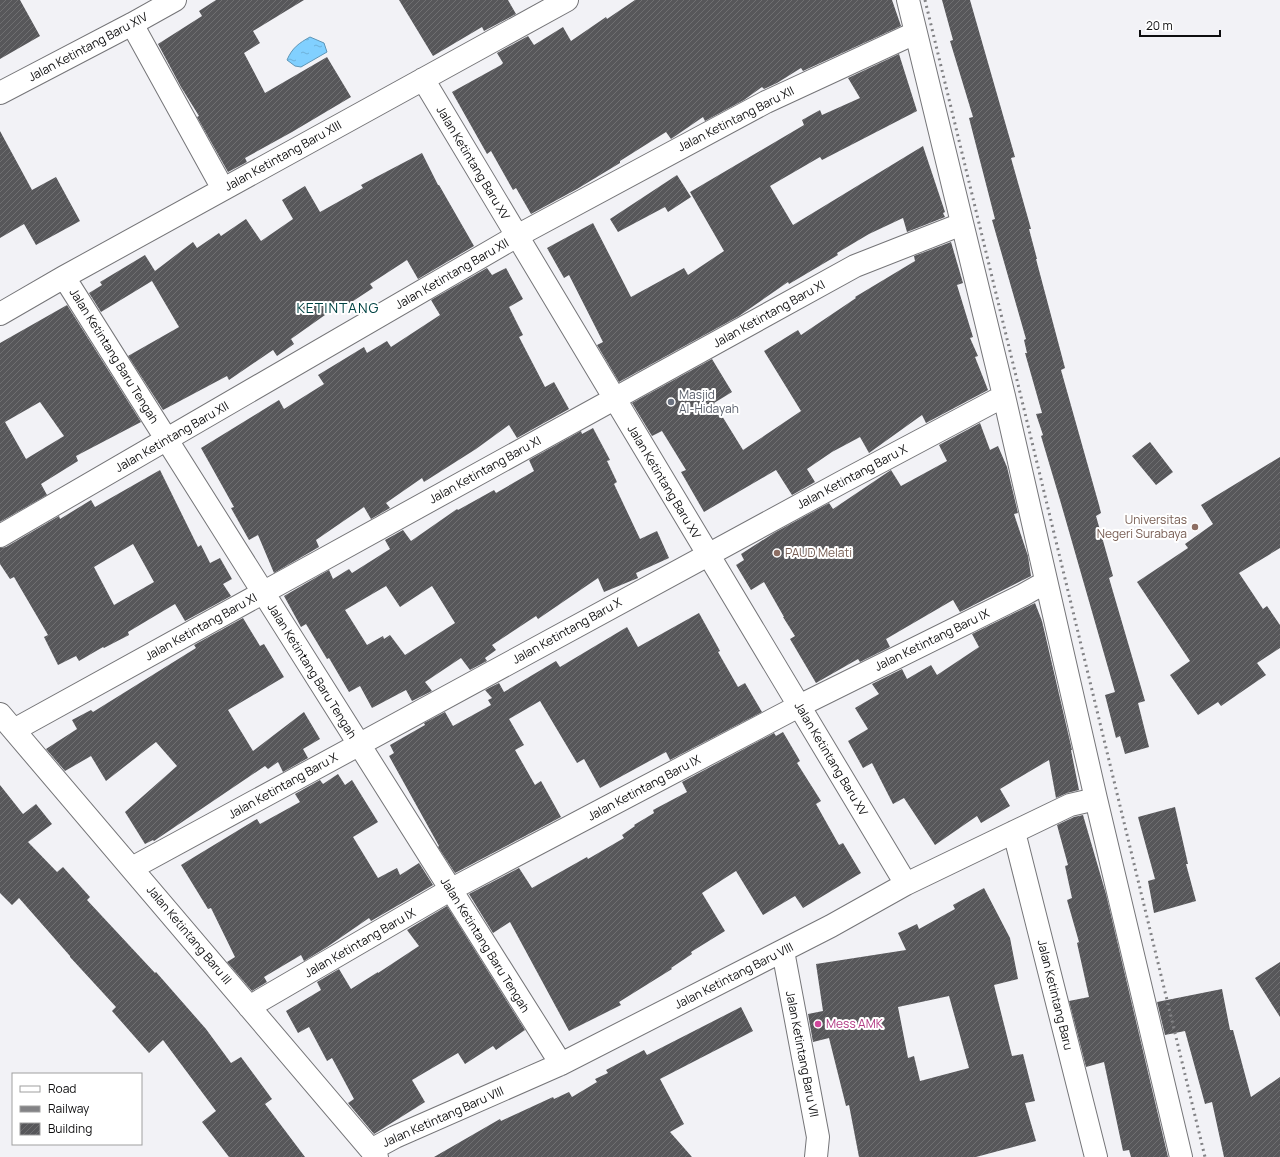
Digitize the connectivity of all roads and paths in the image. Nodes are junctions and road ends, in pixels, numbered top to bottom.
1 (176, 0) edge
2 (567, 0) edge
3 (908, 0) edge
4 (132, 24) junction
5 (915, 33) junction
6 (423, 79) junction
7 (0, 93) edge
8 (223, 189) junction
9 (962, 224) junction
10 (517, 236) junction
11 (64, 277) junction
12 (0, 314) edge
13 (1004, 396) junction
14 (615, 399) junction
15 (167, 440) junction
16 (0, 536) edge
17 (708, 555) junction
18 (1046, 582) junction
19 (263, 593) junction
20 (799, 706) junction
21 (7, 722) edge
22 (359, 745) junction
23 (1096, 799) junction
24 (1014, 832) junction
25 (132, 868) junction
26 (906, 884) junction
27 (450, 890) junction
28 (783, 950) junction
29 (249, 1006) junction
30 (561, 1064) junction
31 (374, 1153) edge
32 (816, 1157) edge
33 (1096, 1157) edge
34 (1182, 1157) edge

1 - 4 street, Jalan Ketintang Baru XIV
2 - 6 street, Jalan Ketintang Baru XIII
3 - 5 street
4 - 7 street, Jalan Ketintang Baru XIV
4 - 8 street
5 - 9 street
5 - 10 street, Jalan Ketintang Baru XII
6 - 8 street, Jalan Ketintang Baru XIII
6 - 10 street, Jalan Ketintang Baru XV
8 - 11 street, Jalan Ketintang Baru XIII
9 - 13 street
9 - 14 street, Jalan Ketintang Baru XI
10 - 14 street, Jalan Ketintang Baru XV
10 - 15 street, Jalan Ketintang Baru XII
11 - 12 street, Jalan Ketintang Baru XIII
11 - 15 street, Jalan Ketintang Baru Tengah
13 - 17 street, Jalan Ketintang Baru X
13 - 18 street
14 - 17 street, Jalan Ketintang Baru XV
14 - 19 street, Jalan Ketintang Baru XI
15 - 16 street, Jalan Ketintang Baru XII
15 - 19 street, Jalan Ketintang Baru Tengah
17 - 20 street, Jalan Ketintang Baru XV
17 - 22 street, Jalan Ketintang Baru X
18 - 20 street, Jalan Ketintang Baru IX
18 - 23 street
19 - 21 street, Jalan Ketintang Baru XI
19 - 22 street, Jalan Ketintang Baru Tengah
20 - 26 street, Jalan Ketintang Baru XV
20 - 27 street, Jalan Ketintang Baru IX
21 - 25 street, Jalan Ketintang Baru III
22 - 25 street, Jalan Ketintang Baru X
22 - 27 street, Jalan Ketintang Baru Tengah
23 - 24 street, Jalan Ketintang Baru VIII
23 - 34 street
24 - 26 street, Jalan Ketintang Baru VIII
24 - 33 street, Jalan Ketintang Baru
25 - 29 street, Jalan Ketintang Baru III
26 - 28 street, Jalan Ketintang Baru VIII
27 - 29 street, Jalan Ketintang Baru IX
27 - 30 street, Jalan Ketintang Baru Tengah
28 - 30 street, Jalan Ketintang Baru VIII
28 - 32 street, Jalan Ketintang Baru VII
29 - 31 street, Jalan Ketintang Baru III
30 - 31 street, Jalan Ketintang Baru VIII

